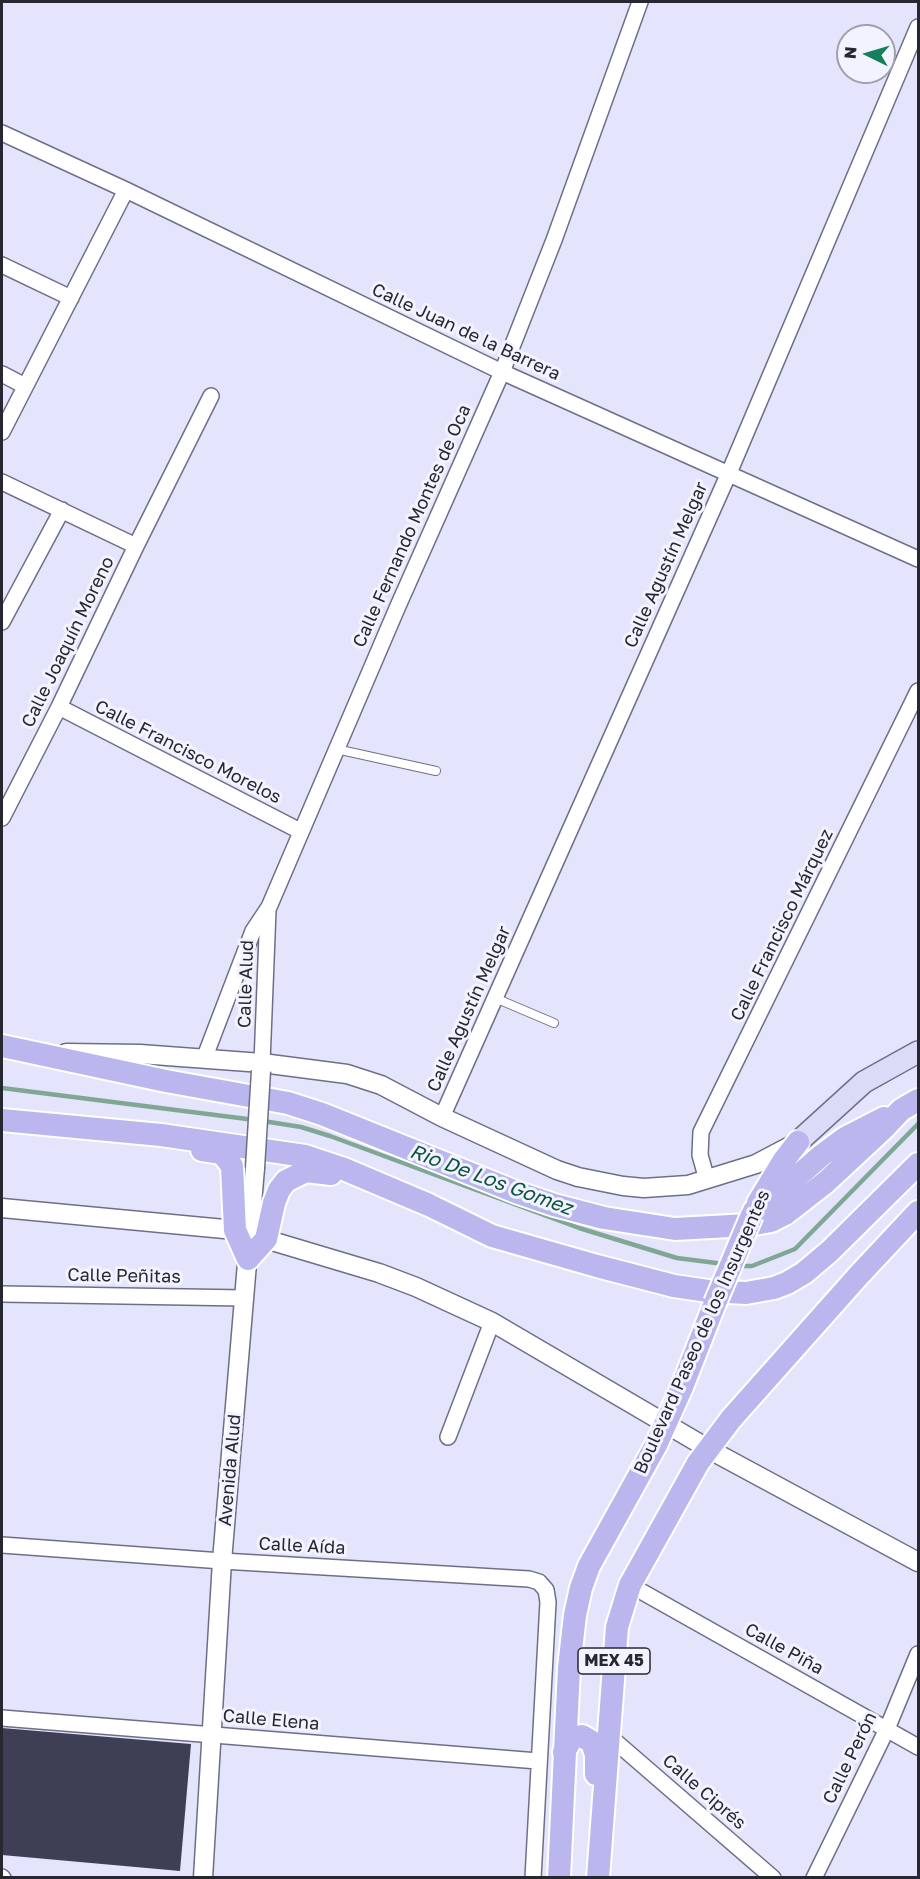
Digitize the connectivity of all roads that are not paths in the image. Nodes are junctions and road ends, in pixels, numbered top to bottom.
1 (640, 2) edge
2 (918, 27) edge
3 (2, 133) edge
4 (126, 190) junction
5 (2, 265) edge
6 (71, 298) junction
7 (502, 372) junction
8 (2, 374) edge
9 (25, 386) junction
10 (212, 396) dead end
11 (2, 432) edge
12 (729, 473) junction
13 (2, 482) edge
14 (62, 510) junction
15 (136, 546) junction
16 (918, 559) edge
17 (2, 622) edge
18 (918, 691) edge
19 (58, 707) junction
20 (336, 749) junction
21 (436, 771) dead end
22 (2, 818) edge
23 (300, 831) junction
24 (268, 907) junction
25 (495, 998) junction
26 (554, 1023) dead end
27 (2, 1046) edge
28 (918, 1052) edge
29 (37, 1053) junction
30 (204, 1059) junction
31 (262, 1067) junction
32 (910, 1105) edge
33 (442, 1117) junction
34 (2, 1120) edge
35 (36, 1123) junction
36 (798, 1142) junction
37 (918, 1164) edge
38 (707, 1180) junction
39 (2, 1208) edge
40 (918, 1212) edge
41 (753, 1213) junction
42 (250, 1234) junction
43 (492, 1236) junction
44 (248, 1259) joint
45 (2, 1294) edge
46 (245, 1298) junction
47 (492, 1322) junction
48 (448, 1437) dead end
49 (706, 1457) junction
50 (2, 1545) edge
51 (222, 1561) junction
52 (918, 1562) edge
53 (630, 1586) junction
54 (918, 1654) edge
55 (2, 1718) edge
56 (887, 1729) junction
57 (212, 1735) junction
58 (609, 1736) junction
59 (918, 1747) edge
60 (564, 1752) junction
61 (538, 1761) junction
62 (203, 1878) edge
63 (533, 1878) edge
64 (559, 1878) edge
65 (593, 1878) edge
66 (598, 1878) edge
67 (773, 1878) edge
68 (814, 1878) edge

1 - 7 street, Calle Fernando Montes de Oca
2 - 12 street, Calle Agustín Melgar
3 - 4 street, Calle Juan de la Barrera
4 - 6 street
4 - 7 street, Calle Juan de la Barrera
5 - 6 street
6 - 9 street
7 - 12 street, Calle Juan de la Barrera
7 - 20 street, Calle Fernando Montes de Oca
8 - 9 street
9 - 11 street
10 - 15 street, Calle Joaquín Moreno
12 - 16 street, Calle Juan de la Barrera
12 - 25 street, Calle Agustín Melgar
13 - 14 street
14 - 15 street
14 - 17 street
15 - 19 street, Calle Joaquín Moreno
18 - 38 street, Calle Francisco Márquez
19 - 22 street, Calle Joaquín Moreno
19 - 23 street, Calle Francisco Morelos
20 - 21 lane
20 - 23 street, Calle Fernando Montes de Oca
23 - 24 street, Calle Fernando Montes de Oca
24 - 30 street, Calle Fernando Montes de Oca
24 - 31 street, Calle Alud
25 - 26 lane
25 - 33 street, Calle Agustín Melgar
27 - 29 main road
28 - 36 main road, MEX 45
29 - 30 street
29 - 32 main road
30 - 31 street
31 - 33 street
31 - 42 street, bridge
32 - 41 main road
33 - 38 street
34 - 35 main road
35 - 42 main road
35 - 43 main road
36 - 38 street
36 - 41 main road, Boulevard Paseo de los Insurgentes / MEX 45
37 - 43 main road
39 - 42 street
40 - 49 main road, MEX 45, bridge
41 - 60 main road, Boulevard Paseo de los Insurgentes / MEX 45, bridge
42 - 43 main road
42 - 44 main road
42 - 47 street
44 - 46 street, Avenida Alud
45 - 46 street, Calle Peñitas
46 - 51 street, Avenida Alud
47 - 48 street
47 - 49 street
49 - 52 street
49 - 53 main road, MEX 45
50 - 51 street, Calle Aída
51 - 57 street, Avenida Alud
51 - 61 street, Calle Aída
53 - 56 street, Calle Piña
53 - 58 main road, MEX 45
54 - 56 street, Calle Perón
55 - 57 street, Calle Elena
56 - 59 street, Calle Piña
56 - 68 street, Calle Perón
57 - 61 street, Calle Elena
57 - 62 street, Avenida Alud
58 - 66 main road, MEX 45
58 - 67 street, Calle Ciprés
60 - 64 main road, Boulevard Paseo de los Insurgentes / MEX 45
60 - 65 main road
61 - 63 street

